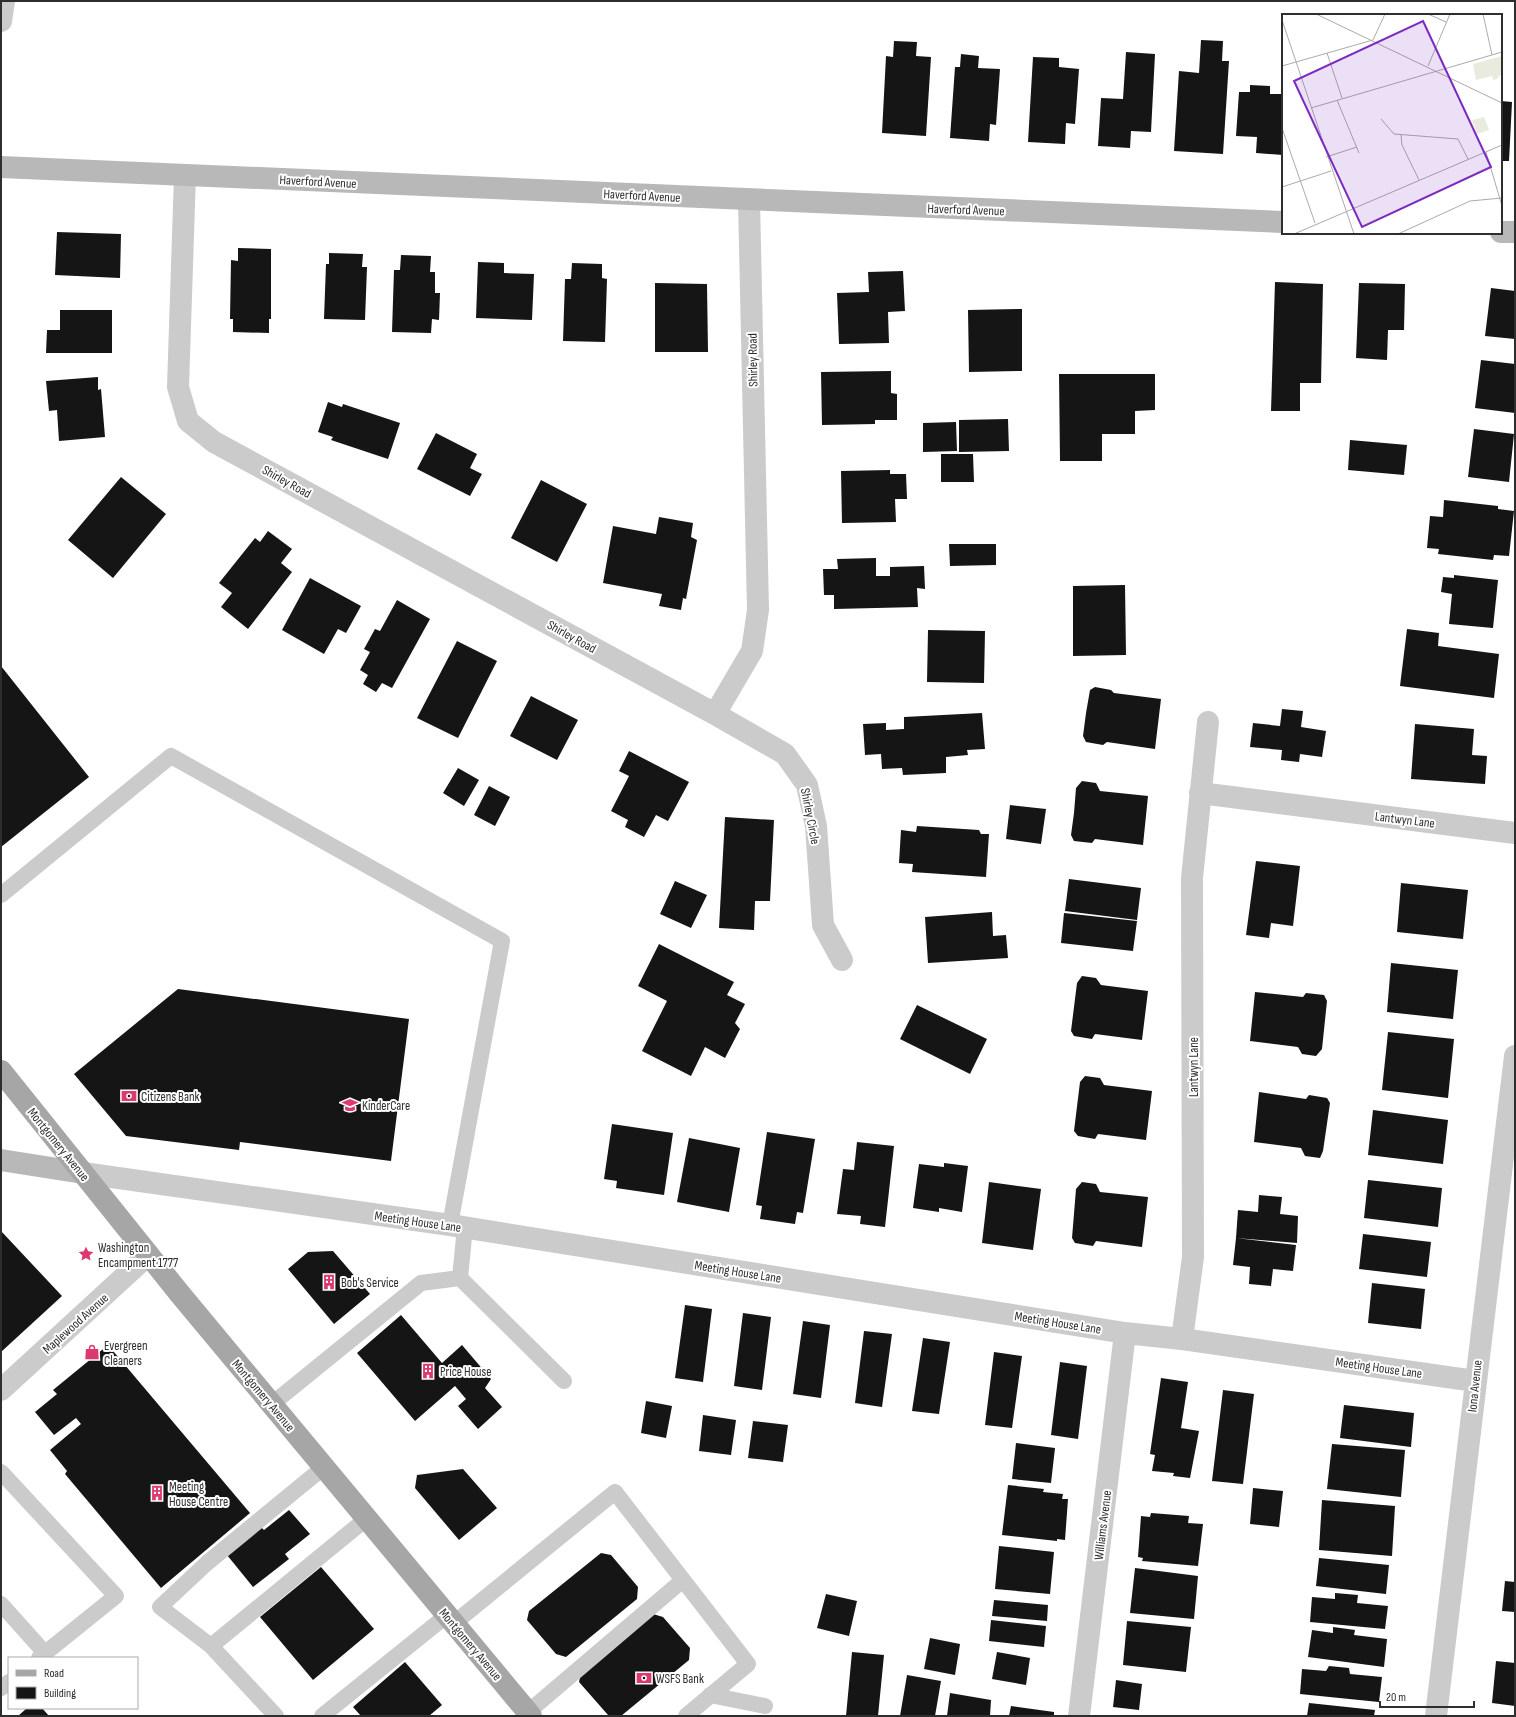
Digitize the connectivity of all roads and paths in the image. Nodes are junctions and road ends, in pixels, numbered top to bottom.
1 (4, 1) edge
2 (1, 21) edge
3 (1, 167) edge
4 (185, 175) junction
5 (749, 200) junction
6 (1282, 222) edge
7 (1502, 232) edge
8 (1515, 232) edge
9 (715, 714) junction
10 (1208, 722) dead end
11 (1200, 794) junction
12 (1515, 833) edge
13 (1, 895) edge
14 (842, 960) dead end
15 (1515, 1056) edge
16 (1, 1071) edge
17 (1, 1160) edge
18 (83, 1173) junction
19 (458, 1226) junction
20 (148, 1255) junction
21 (460, 1278) junction
22 (1126, 1333) junction
23 (1182, 1339) junction
24 (1475, 1380) junction
25 (564, 1381) dead end
26 (1, 1390) edge
27 (272, 1404) junction
28 (324, 1467) junction
29 (1, 1472) edge
30 (366, 1519) junction
31 (683, 1580) junction
32 (1, 1604) edge
33 (450, 1620) junction
34 (211, 1646) junction
35 (42, 1656) edge
36 (710, 1695) junction
37 (765, 1706) dead end
38 (529, 1714) edge
39 (276, 1716) edge
40 (322, 1716) edge
41 (686, 1716) edge
42 (1079, 1716) edge
43 (1436, 1716) edge

1 - 2 street
3 - 4 street, Haverford Avenue
4 - 5 street, Haverford Avenue
4 - 9 street, Shirley Road
5 - 6 street, Haverford Avenue
5 - 9 street, Shirley Road
7 - 8 street
9 - 14 street, Shirley Circle
10 - 11 street, Lantwyn Lane
11 - 12 street, Lantwyn Lane
11 - 23 street, Lantwyn Lane
13 - 19 lane
15 - 24 street, Iona Avenue
16 - 18 main road, Montgomery Avenue
17 - 18 street, Meeting House Lane
18 - 19 street, Meeting House Lane
18 - 20 main road, Montgomery Avenue
19 - 21 lane
19 - 22 street, Meeting House Lane
20 - 26 street, Maplewood Avenue
20 - 27 main road, Montgomery Avenue
21 - 25 lane
21 - 27 lane
22 - 23 street, Meeting House Lane
22 - 42 street, Williams Avenue
23 - 24 street, Meeting House Lane
24 - 43 street, Iona Avenue
27 - 28 main road, Montgomery Avenue
28 - 30 main road, Montgomery Avenue
28 - 34 lane
29 - 35 lane
30 - 33 main road, Montgomery Avenue
30 - 34 lane
31 - 33 lane
31 - 36 lane
31 - 38 lane
32 - 35 lane
33 - 38 main road, Montgomery Avenue
33 - 40 lane
34 - 39 lane
36 - 37 lane
36 - 41 lane

